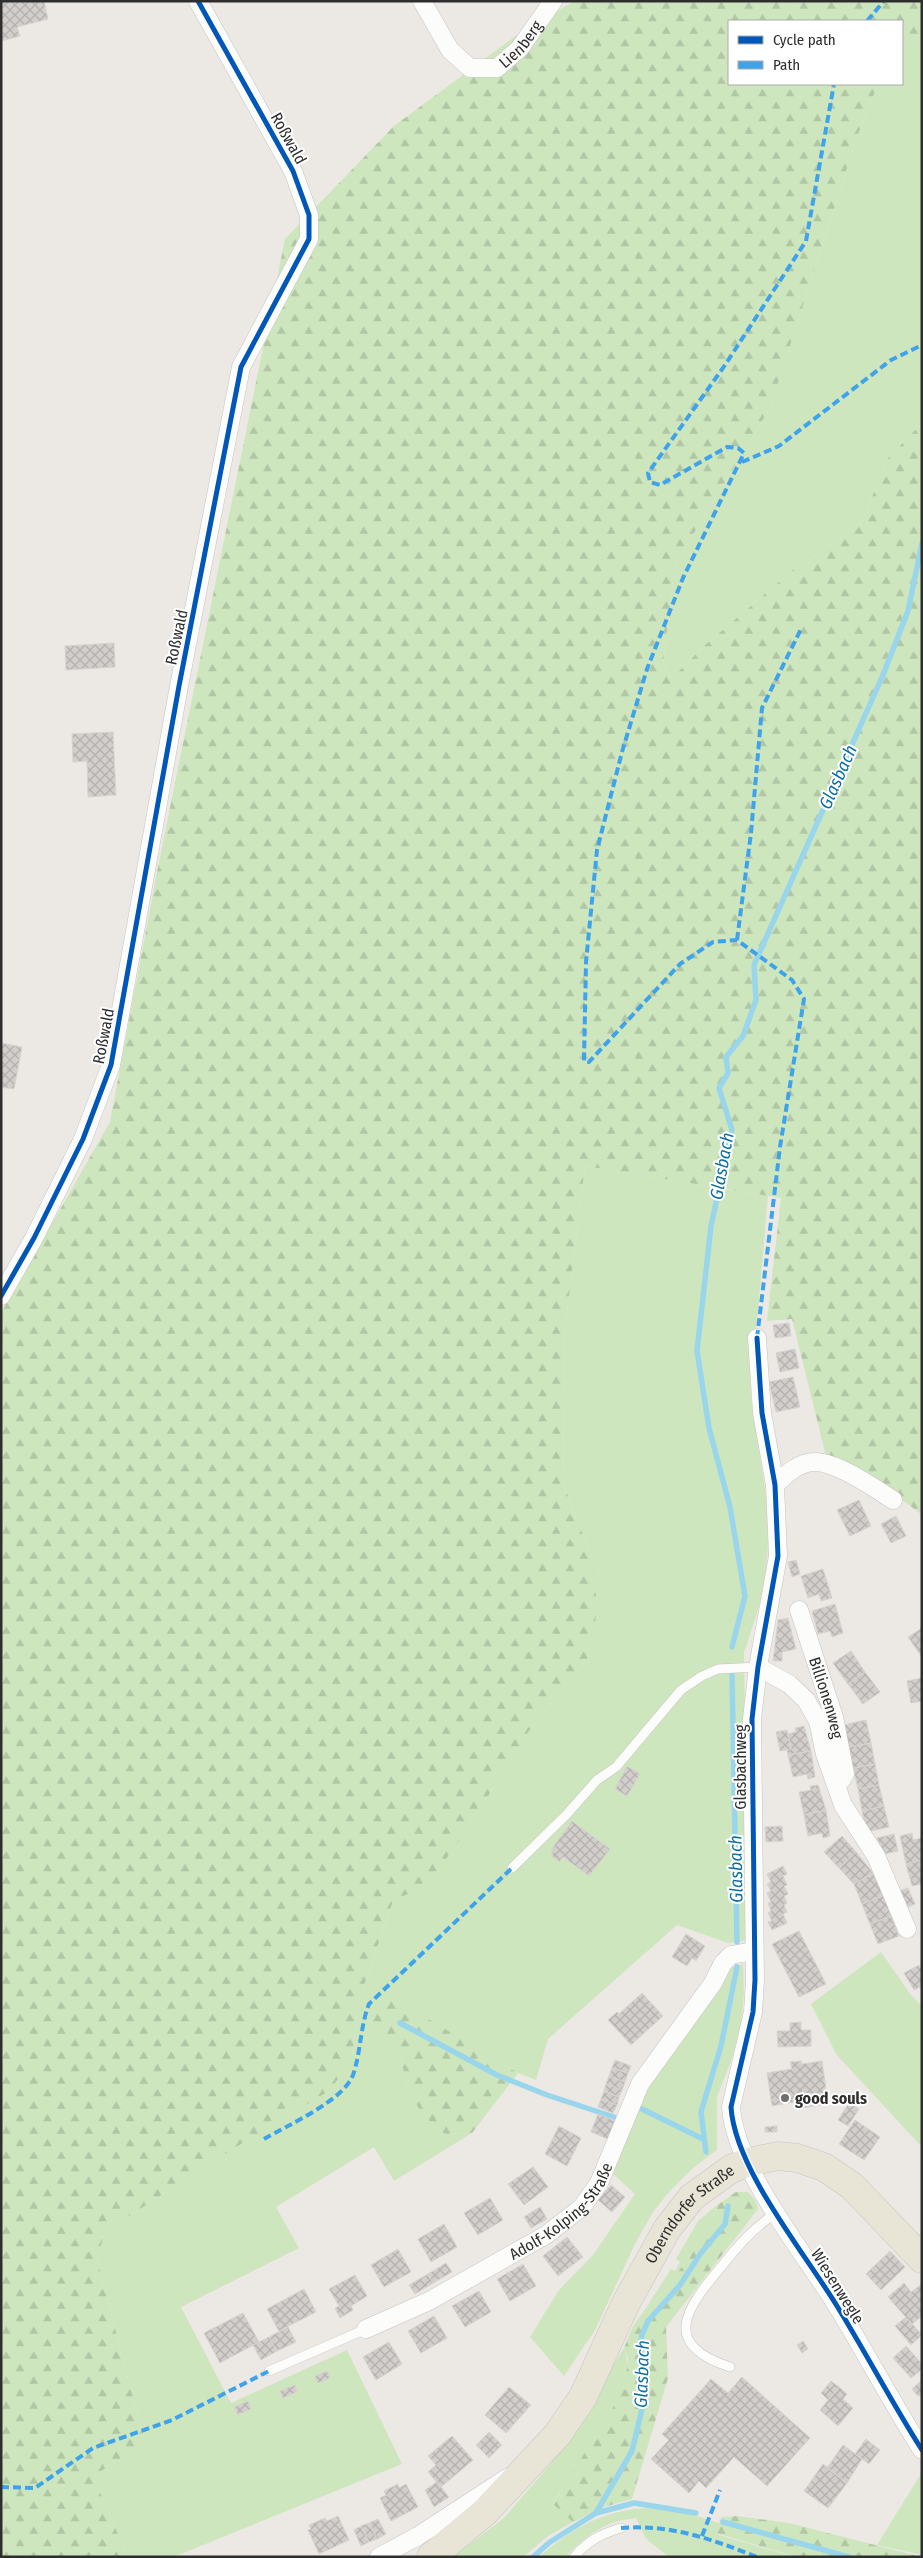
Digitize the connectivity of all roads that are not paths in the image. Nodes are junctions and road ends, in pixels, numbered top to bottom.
1 (198, 1) edge
2 (422, 1) edge
3 (553, 1) edge
4 (1, 1296) edge
5 (757, 1338) dead end
6 (775, 1485) junction
7 (893, 1500) dead end
8 (799, 1610) dead end
9 (758, 1667) junction
10 (836, 1784) junction
11 (512, 1868) dead end
12 (908, 1929) dead end
13 (754, 1951) junction
14 (748, 2162) junction
15 (776, 2213) junction
16 (922, 2259) edge
17 (366, 2329) joint
18 (730, 2367) dead end
19 (269, 2371) dead end
20 (922, 2450) edge
21 (535, 2461) junction
22 (620, 2528) dead end
23 (379, 2557) edge
24 (432, 2557) edge
25 (574, 2557) edge

1 - 4 street, Roßwald
2 - 3 street, Lienberg
5 - 6 street, Glasbachweg
6 - 7 street
6 - 9 street, Glasbachweg
8 - 10 street, Billionenweg
9 - 10 street, Billionenweg
9 - 11 lane
9 - 13 street, Glasbachweg
10 - 12 street, Billionenweg
13 - 14 street, Glasbachweg
13 - 17 street, Adolf-Kolping-Straße
14 - 15 street, Wiesenwegle
14 - 16 main road, Oberndorfer Straße
14 - 21 main road, Oberndorfer Straße
15 - 18 lane
15 - 20 street, Wiesenwegle
17 - 19 lane, Adolf-Kolping-Straße
21 - 23 street, Oberndorfer Straße
21 - 24 main road, Oberndorfer Straße
22 - 25 lane

